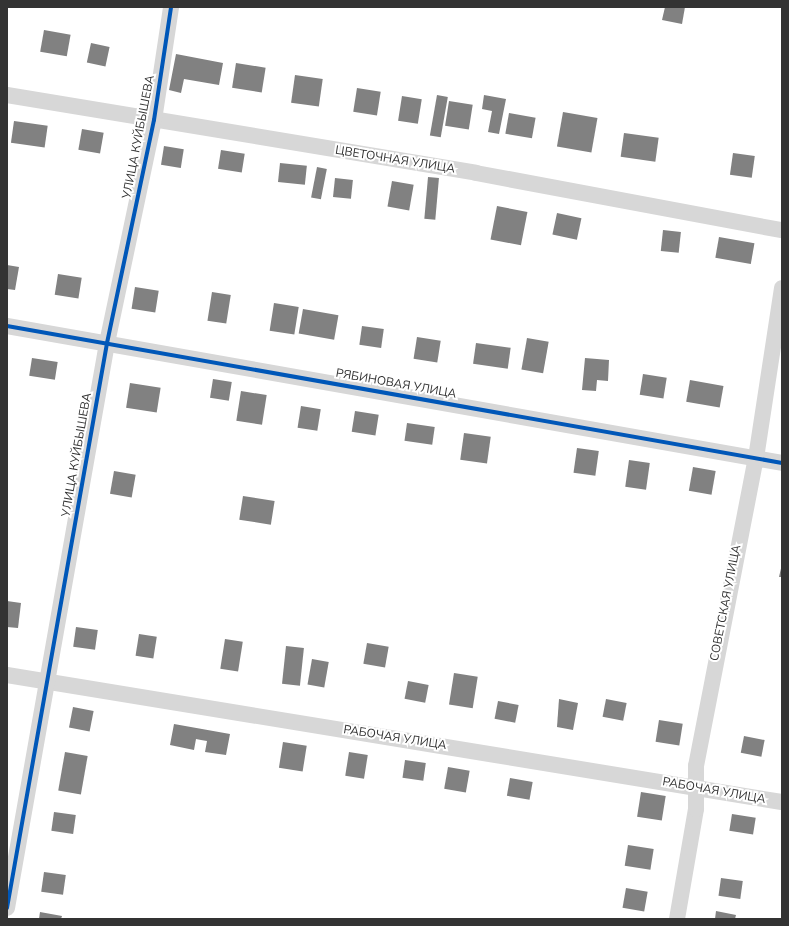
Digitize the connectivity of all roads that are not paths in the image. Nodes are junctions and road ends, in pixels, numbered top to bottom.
1 (171, 7) edge
2 (7, 95) edge
3 (154, 120) junction
4 (782, 230) edge
5 (782, 288) edge
6 (7, 326) edge
7 (107, 343) junction
8 (756, 458) junction
9 (782, 463) edge
10 (7, 675) edge
11 (48, 681) junction
12 (698, 788) junction
13 (782, 802) edge
14 (7, 908) edge
15 (678, 919) edge

1 - 3 street, УЛИЦА КУЙБЫШЕВА
2 - 3 street, ЦВЕТОЧНАЯ УЛИЦА
3 - 4 street, ЦВЕТОЧНАЯ УЛИЦА
3 - 7 street, УЛИЦА КУЙБЫШЕВА
5 - 8 street, СОВЕТСКАЯ УЛИЦА
6 - 7 street, РЯБИНОВАЯ УЛИЦА
7 - 8 street, РЯБИНОВАЯ УЛИЦА
7 - 11 street, УЛИЦА КУЙБЫШЕВА
8 - 9 street, РЯБИНОВАЯ УЛИЦА
8 - 12 street, СОВЕТСКАЯ УЛИЦА
10 - 11 street, РАБОЧАЯ УЛИЦА
11 - 12 street, РАБОЧАЯ УЛИЦА
11 - 14 street, УЛИЦА КУЙБЫШЕВА
12 - 13 street, РАБОЧАЯ УЛИЦА
12 - 15 street, СОВЕТСКАЯ УЛИЦА

